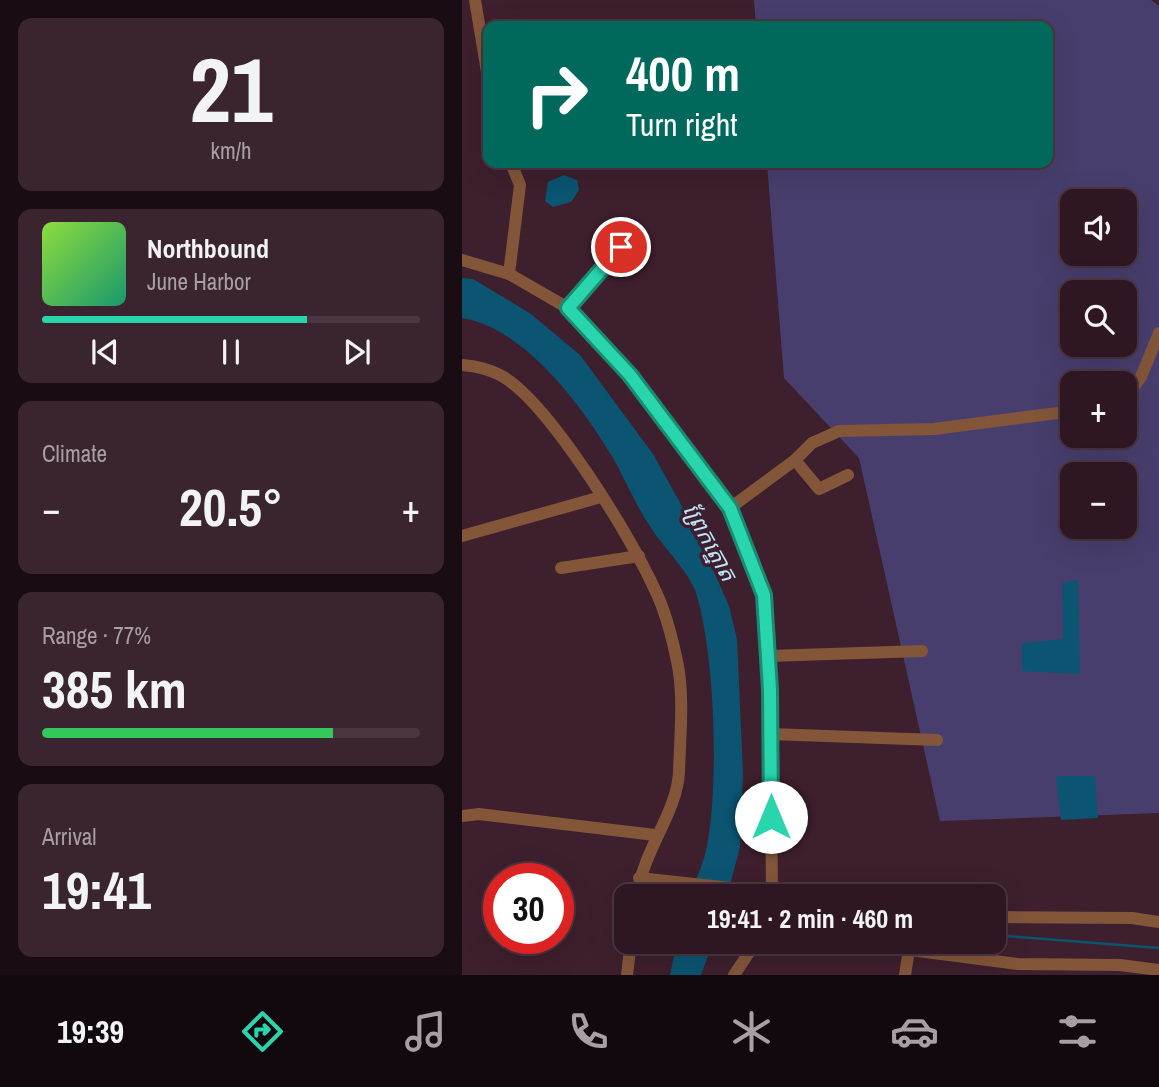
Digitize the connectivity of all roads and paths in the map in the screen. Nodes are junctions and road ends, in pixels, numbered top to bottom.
1 (475, 0) edge
2 (483, 48) edge
3 (513, 168) edge
4 (621, 247) dead end
5 (462, 260) edge
6 (509, 274) junction
7 (568, 308) junction
8 (1159, 333) edge
9 (462, 365) edge
10 (1137, 382) edge
11 (1060, 413) edge
12 (795, 460) junction
13 (848, 475) dead end
14 (601, 497) junction
15 (730, 508) junction
16 (462, 536) edge
17 (639, 556) junction
18 (561, 568) dead end
19 (922, 651) dead end
20 (768, 656) junction
21 (770, 734) junction
22 (937, 740) dead end
23 (462, 816) edge
24 (656, 835) junction
25 (639, 878) junction
26 (638, 884) edge
27 (697, 884) edge
28 (773, 884) edge
29 (1006, 917) edge
30 (1159, 922) edge
31 (630, 954) edge
32 (748, 954) edge
33 (908, 954) edge
34 (930, 954) edge
35 (1008, 969) edge
36 (1159, 970) edge
37 (627, 975) edge
38 (734, 975) edge
39 (905, 975) edge

1 - 2 street
3 - 6 street
4 - 7 street
5 - 6 street
6 - 7 street
7 - 15 street
8 - 10 street
9 - 14 street
11 - 12 street
12 - 13 street
12 - 15 street
14 - 16 street
14 - 17 street
15 - 20 street
17 - 18 street
17 - 24 street
19 - 20 street
20 - 21 street
21 - 22 street
21 - 28 street
23 - 24 street
24 - 25 street
25 - 26 street
25 - 27 street
29 - 30 street
31 - 37 street
32 - 38 street
33 - 39 street
34 - 35 street
35 - 36 street

